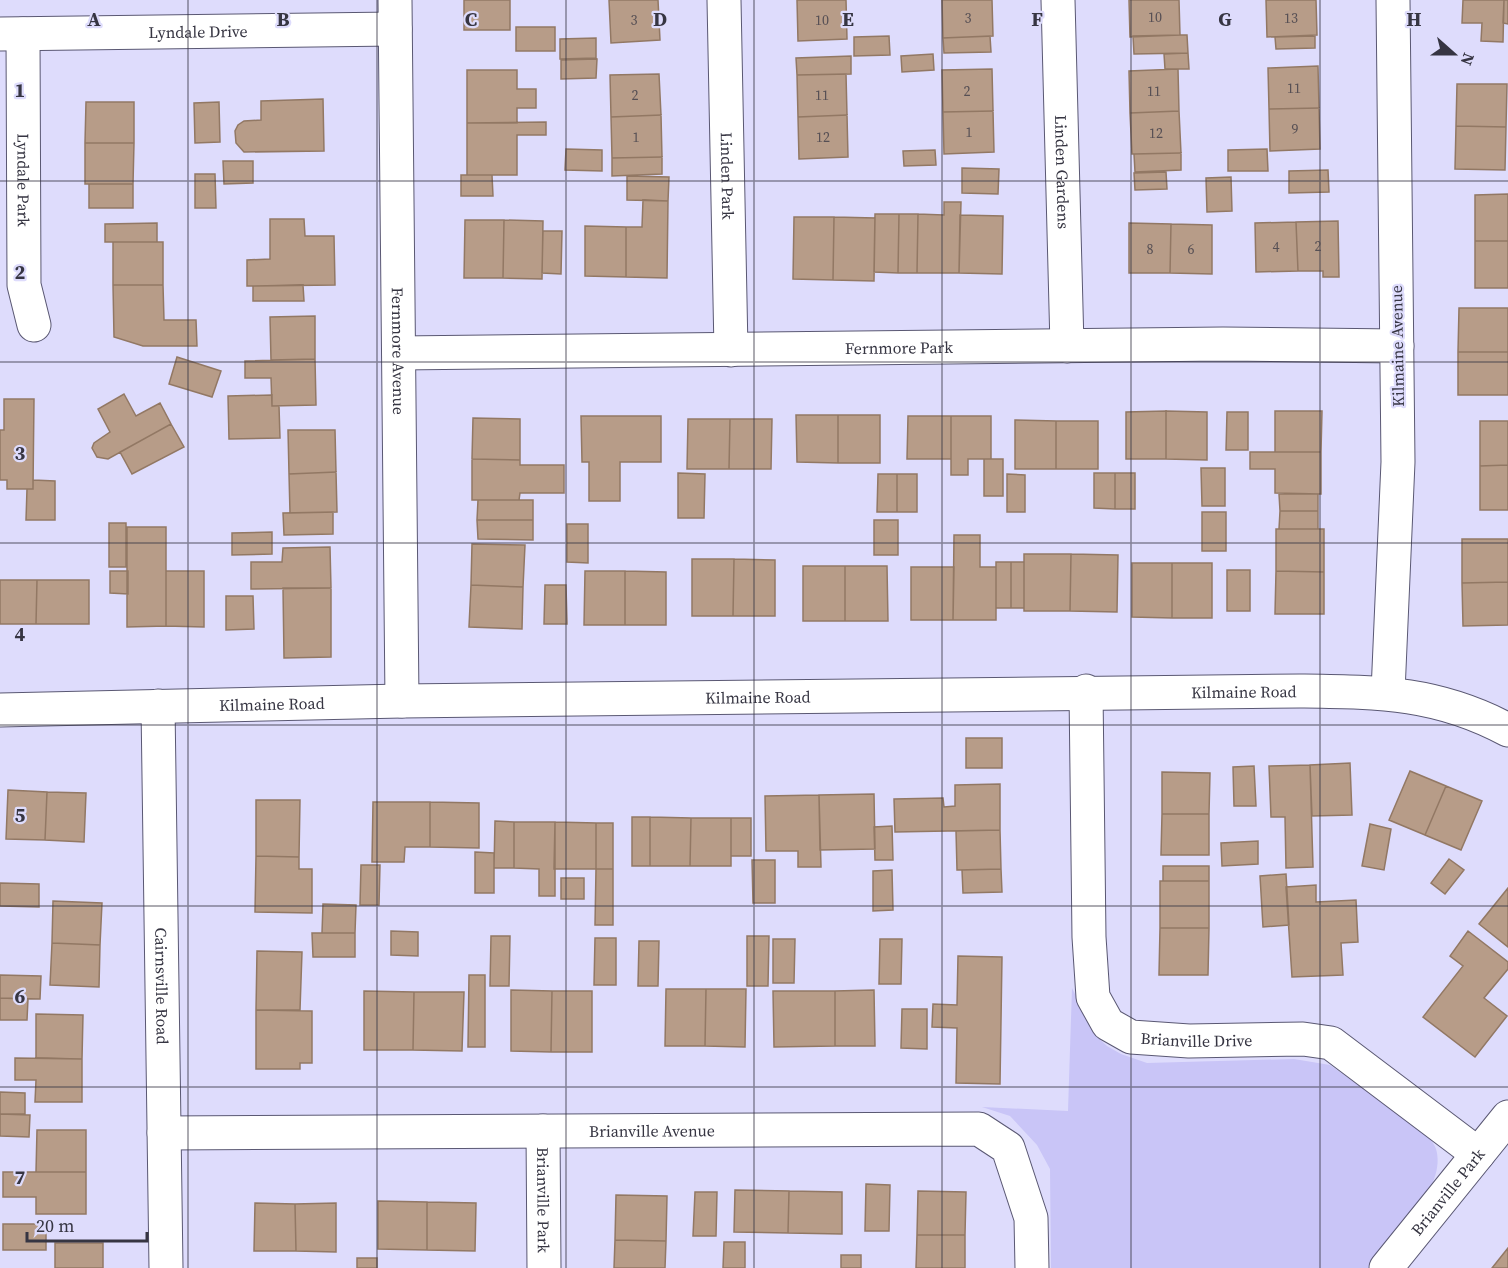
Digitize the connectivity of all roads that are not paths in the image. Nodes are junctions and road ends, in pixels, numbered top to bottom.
1 (724, 0) edge
2 (1058, 0) edge
3 (1393, 0) edge
4 (395, 15) edge
5 (11, 34) edge
6 (34, 325) dead end
7 (1067, 346) junction
8 (1397, 346) junction
9 (732, 350) junction
10 (399, 353) junction
11 (1086, 691) junction
12 (1388, 692) junction
13 (402, 701) junction
14 (158, 706) junction
15 (0, 710) edge
16 (1508, 730) edge
17 (1508, 1117) edge
18 (543, 1131) junction
19 (164, 1133) junction
20 (1478, 1154) junction
21 (166, 1268) edge
22 (544, 1268) edge
23 (1032, 1268) edge
24 (1386, 1268) edge

1 - 9 street, Linden Park
2 - 7 street, Linden Gardens
3 - 8 street, Kilmaine Avenue
4 - 5 street, Lyndale Drive
4 - 10 street, Fernmore Avenue
5 - 6 street, Lyndale Park
7 - 8 street, Fernmore Park
7 - 9 street, Fernmore Park
8 - 12 street, Kilmaine Avenue
9 - 10 street, Fernmore Park
10 - 13 street, Fernmore Avenue
11 - 12 street, Kilmaine Road
11 - 13 street, Kilmaine Road
11 - 20 street, Brianville Drive
12 - 16 street, Kilmaine Road
13 - 14 street, Kilmaine Road
14 - 15 street, Kilmaine Road
14 - 19 street, Cairnsville Road
17 - 20 street, Brianville Park
18 - 19 street, Brianville Avenue
18 - 22 street, Brianville Park
18 - 23 street, Brianville Avenue
19 - 21 street, Cairnsville Road
20 - 24 street, Brianville Park

